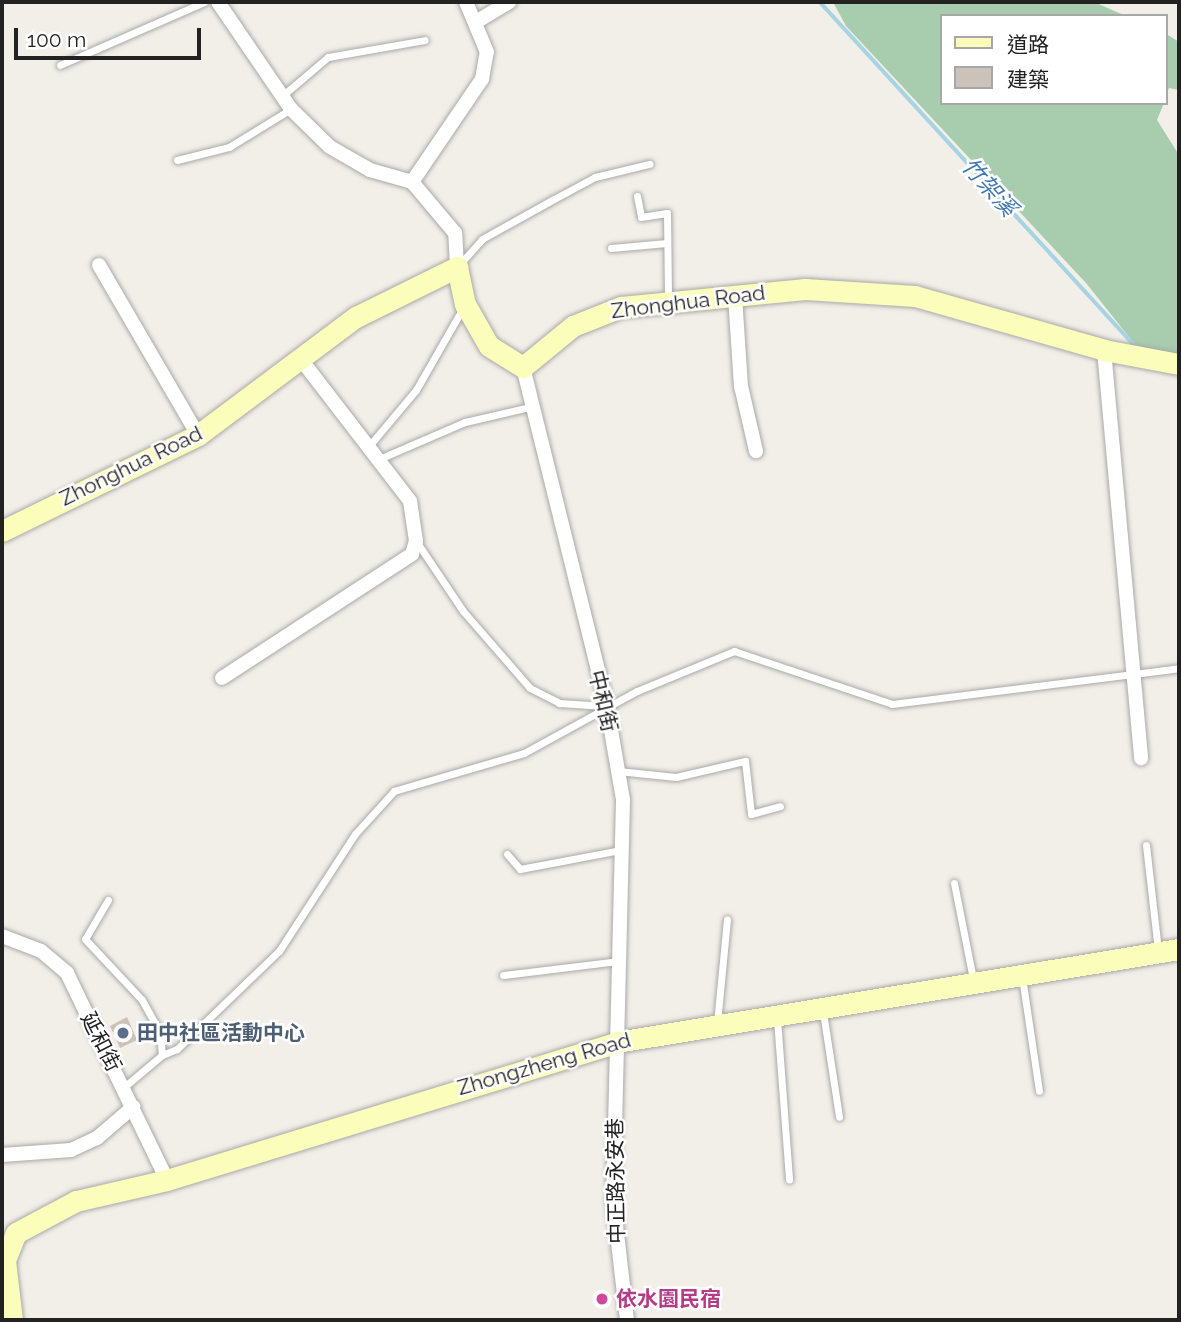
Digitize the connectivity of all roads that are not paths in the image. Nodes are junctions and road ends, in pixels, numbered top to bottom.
1 (204, 2) edge
2 (218, 2) edge
3 (466, 2) edge
4 (509, 2) edge
5 (476, 22) junction
6 (425, 40) dead end
7 (60, 65) dead end
8 (282, 96) junction
9 (291, 109) junction
10 (177, 160) dead end
11 (649, 164) dead end
12 (412, 182) junction
13 (637, 196) dead end
14 (667, 243) junction
15 (611, 248) dead end
16 (99, 265) dead end
17 (457, 267) junction
18 (735, 296) junction
19 (668, 301) junction
20 (466, 304) junction
21 (1104, 350) junction
22 (299, 357) junction
23 (1179, 364) edge
24 (523, 367) junction
25 (530, 407) junction
26 (198, 435) junction
27 (369, 446) junction
28 (756, 451) dead end
29 (379, 459) junction
30 (2, 531) edge
31 (416, 541) junction
32 (1179, 668) edge
33 (1133, 677) junction
34 (222, 678) dead end
35 (607, 707) junction
36 (1141, 758) dead end
37 (618, 771) junction
38 (780, 806) dead end
39 (1146, 845) dead end
40 (621, 850) junction
41 (507, 854) dead end
42 (954, 883) dead end
43 (108, 900) dead end
44 (727, 919) dead end
45 (2, 936) edge
46 (1169, 950) edge
47 (618, 961) junction
48 (503, 975) dead end
49 (1022, 976) junction
50 (974, 984) junction
51 (822, 1007) junction
52 (776, 1015) junction
53 (717, 1024) junction
54 (617, 1042) junction
55 (162, 1055) junction
56 (124, 1087) junction
57 (1039, 1091) dead end
58 (133, 1107) junction
59 (839, 1118) dead end
60 (2, 1155) edge
61 (167, 1180) junction
62 (789, 1180) dead end
63 (12, 1320) edge
64 (626, 1320) edge

1 - 7 lane
2 - 8 street
3 - 5 street
4 - 5 street
5 - 12 street
6 - 8 lane
8 - 9 street
9 - 10 lane
9 - 12 street
11 - 17 lane
12 - 17 street
13 - 14 lane
14 - 15 lane
14 - 19 lane
16 - 26 street
17 - 20 street
17 - 22 street, Zhonghua Road
18 - 19 street, Zhonghua Road
18 - 21 street, Zhonghua Road
18 - 28 street
19 - 24 street, Zhonghua Road
20 - 24 street
20 - 27 lane
21 - 23 street, Zhonghua Road
21 - 33 street
22 - 26 street, Zhonghua Road
22 - 27 street
24 - 25 street, 中和街
25 - 29 lane
25 - 35 street, 中和街
26 - 30 street, Zhonghua Road
27 - 29 street
29 - 31 street
31 - 34 street
31 - 35 lane
32 - 33 lane
33 - 35 lane
33 - 36 street
35 - 37 street, 中和街
35 - 55 lane
37 - 38 lane
37 - 40 street, 中和街
39 - 46 lane
40 - 41 lane
40 - 47 street, 中和街
42 - 50 lane
43 - 55 lane
44 - 53 lane
45 - 56 street, 延和街
46 - 49 street, Zhongzheng Road
47 - 48 lane
47 - 54 street, 中和街
49 - 50 street, Zhongzheng Road
49 - 57 lane
50 - 51 street, Zhongzheng Road
51 - 52 street, Zhongzheng Road
51 - 59 lane
52 - 53 street, Zhongzheng Road
52 - 62 lane
53 - 54 street, Zhongzheng Road
54 - 61 street, Zhongzheng Road
54 - 64 street, 中正路永安巷
55 - 56 lane
56 - 58 street, 延和街
58 - 60 street
58 - 61 street, 延和街
61 - 63 street, Zhongzheng Road

